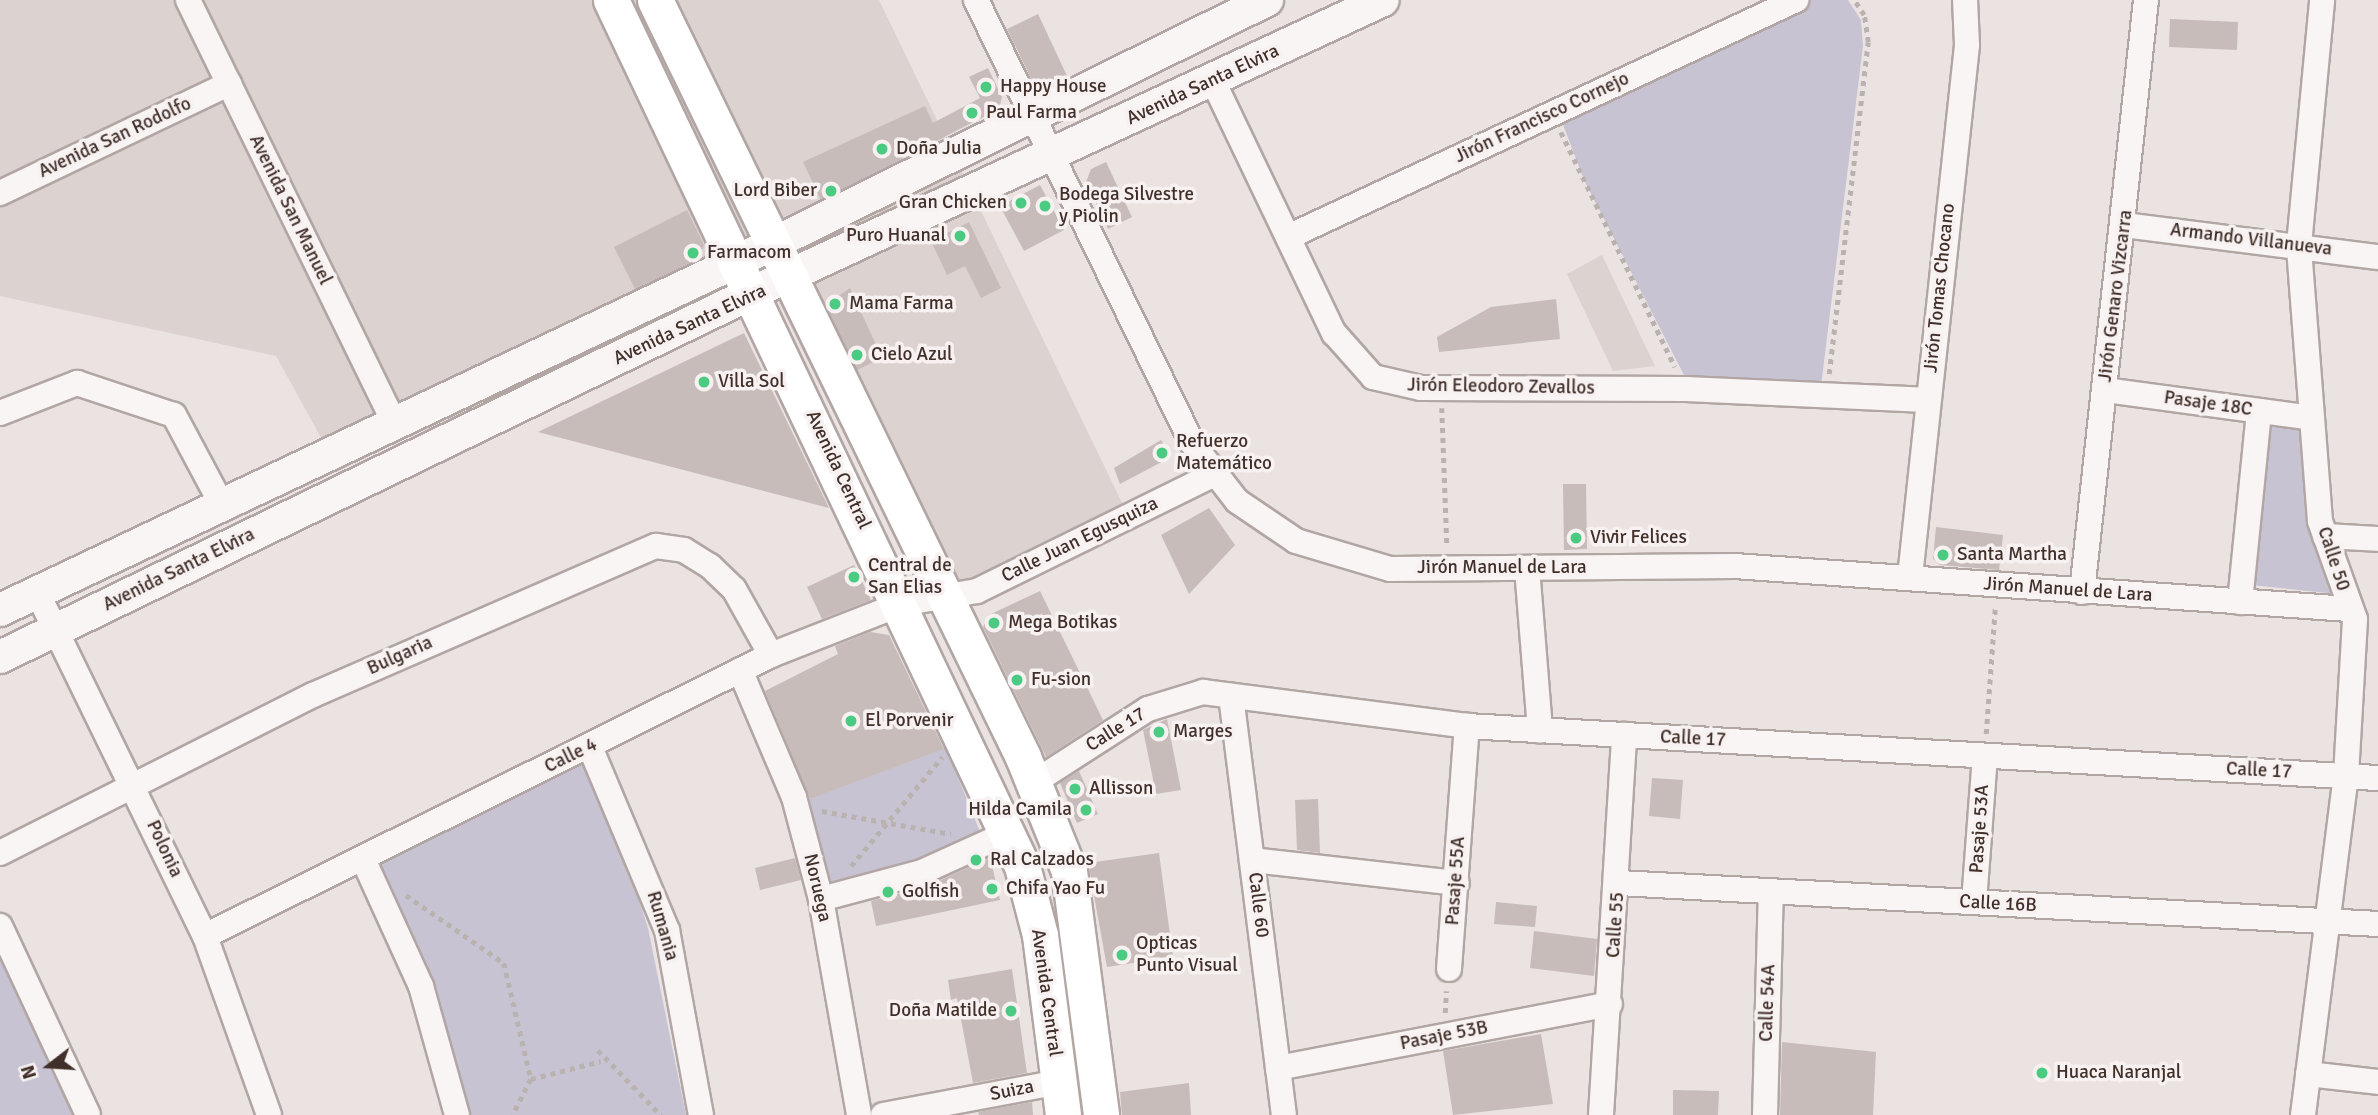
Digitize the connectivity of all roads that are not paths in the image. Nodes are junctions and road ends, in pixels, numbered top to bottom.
1 (188, 0) edge
2 (611, 0) edge
3 (656, 0) edge
4 (976, 0) edge
5 (1267, 0) edge
6 (1383, 0) edge
7 (1796, 0) edge
8 (1965, 0) edge
9 (2146, 0) edge
10 (2322, 0) edge
11 (1213, 80) junction
12 (229, 84) junction
13 (1032, 116) junction
14 (1052, 156) junction
15 (0, 193) edge
16 (2124, 225) junction
17 (1288, 237) junction
18 (773, 244) junction
19 (2299, 244) junction
20 (2378, 257) edge
21 (738, 261) junction
22 (789, 280) junction
23 (754, 292) junction
24 (2105, 390) junction
25 (1928, 400) junction
26 (2259, 411) junction
27 (0, 413) edge
28 (2311, 418) junction
29 (393, 420) junction
30 (1213, 475) junction
31 (221, 503) junction
32 (2325, 536) junction
33 (2378, 539) edge
34 (1527, 568) junction
35 (1910, 577) junction
36 (37, 592) junction
37 (2082, 592) junction
38 (945, 597) junction
39 (2240, 602) junction
40 (901, 604) junction
41 (2349, 609) junction
42 (0, 610) edge
43 (57, 629) junction
44 (771, 655) junction
45 (0, 657) edge
46 (740, 670) junction
47 (1231, 696) junction
48 (1467, 726) junction
49 (1540, 730) junction
50 (1624, 735) junction
51 (590, 747) junction
52 (1985, 756) junction
53 (2346, 776) junction
54 (2378, 778) edge
55 (134, 783) junction
56 (1033, 783) junction
57 (1008, 833) junction
58 (0, 853) edge
59 (363, 859) junction
60 (1252, 860) junction
61 (1457, 883) junction
62 (1619, 883) junction
63 (1771, 891) junction
64 (821, 899) junction
65 (1974, 902) junction
66 (2331, 920) junction
67 (2378, 924) edge
68 (0, 926) edge
69 (205, 936) junction
70 (1449, 969) road end
71 (1610, 1004) junction
72 (1279, 1068) junction
73 (2308, 1074) junction
74 (2378, 1082) edge
75 (1061, 1098) edge
76 (88, 1115) edge
77 (269, 1115) edge
78 (457, 1115) edge
79 (701, 1115) edge
80 (859, 1115) edge
81 (883, 1115) edge
82 (1101, 1115) edge
83 (1284, 1115) edge
84 (1601, 1115) edge
85 (1765, 1115) edge
86 (2303, 1115) edge

1 - 12 street, Avenida San Manuel
2 - 21 main road, Avenida Central
3 - 18 main road, Avenida Central
4 - 13 street, Jirón Manuel de Lara
5 - 13 street, Avenida Santa Elvira
6 - 11 street, Avenida Santa Elvira
7 - 17 street, Jirón Francisco Cornejo
8 - 25 street, Jirón Tomas Chocano
9 - 16 street, Jirón Genaro Vizcarra
10 - 19 street, Calle 50
11 - 14 street, Avenida Santa Elvira
11 - 17 street, Jirón Eleodoro Zevallos
12 - 15 street, Avenida San Rodolfo
12 - 29 street, Avenida San Manuel
13 - 14 street, Jirón Manuel de Lara
13 - 18 street, Avenida Santa Elvira
14 - 22 street, Avenida Santa Elvira
14 - 30 street, Jirón Manuel de Lara
16 - 19 street, Armando Villanueva
16 - 24 street, Jirón Genaro Vizcarra
17 - 25 street, Jirón Eleodoro Zevallos
18 - 21 street, Avenida Santa Elvira
18 - 22 main road, Avenida Central
19 - 20 street, Armando Villanueva
19 - 28 street, Calle 50
21 - 23 main road, Avenida Central
21 - 29 street, Avenida Santa Elvira
22 - 23 street, Avenida Santa Elvira
22 - 38 main road, Avenida Central
23 - 40 main road, Avenida Central
23 - 43 street, Avenida Santa Elvira
24 - 26 street, Pasaje 18C
24 - 37 street, Jirón Genaro Vizcarra
25 - 35 street, Jirón Tomas Chocano
26 - 28 street, Pasaje 18C
26 - 39 street
27 - 31 street
28 - 32 street, Calle 50
29 - 31 street, Avenida Santa Elvira
30 - 34 street, Jirón Manuel de Lara
30 - 38 street, Calle Juan Egusquiza
31 - 36 street, Avenida Santa Elvira
32 - 33 street
32 - 41 street, Calle 50
34 - 35 street, Jirón Manuel de Lara
34 - 49 street
35 - 37 street, Jirón Manuel de Lara
36 - 42 street, Avenida Santa Elvira
36 - 43 street, Polonia
37 - 39 street, Jirón Manuel de Lara
38 - 40 street, Calle 4
38 - 56 main road, Avenida Central
39 - 41 street, Jirón Manuel de Lara
40 - 44 street, Calle 4
40 - 57 main road, Avenida Central
41 - 53 street, Calle 50
43 - 45 street, Avenida Santa Elvira
43 - 55 street, Polonia
44 - 46 street, Calle 4
44 - 55 street, Bulgaria
46 - 51 street, Calle 4
46 - 64 street, Noruega
47 - 48 street, Calle 17
47 - 56 street, Calle 17
47 - 60 street, Calle 60
48 - 49 street, Calle 17
48 - 61 street, Pasaje 55A
49 - 50 street, Calle 17
50 - 52 street, Calle 17
50 - 62 street, Calle 55
51 - 59 street, Calle 4
51 - 79 street, Rumania
52 - 53 street, Calle 17
52 - 65 street, Pasaje 53A
53 - 54 street, Calle 17
53 - 66 street, Calle 50
55 - 58 street, Bulgaria
55 - 69 street, Polonia
56 - 82 main road, Avenida Central
57 - 64 street
57 - 75 main road, Avenida Central
59 - 69 street, Calle 4
59 - 78 street
60 - 61 street
60 - 72 street, Calle 60
61 - 70 street, Pasaje 55A
62 - 63 street, Calle 16B
62 - 71 street, Calle 55
63 - 65 street, Calle 16B
63 - 85 street, Calle 54A
64 - 80 street, Noruega
65 - 66 street, Calle 16B
66 - 67 street, Calle 16B
66 - 73 street, Calle 50
68 - 76 street
69 - 77 street, Polonia
71 - 72 street, Pasaje 53B
71 - 84 street, Calle 55
72 - 83 street, Calle 60
73 - 74 street
73 - 86 street, Calle 50
75 - 81 street, Suiza

